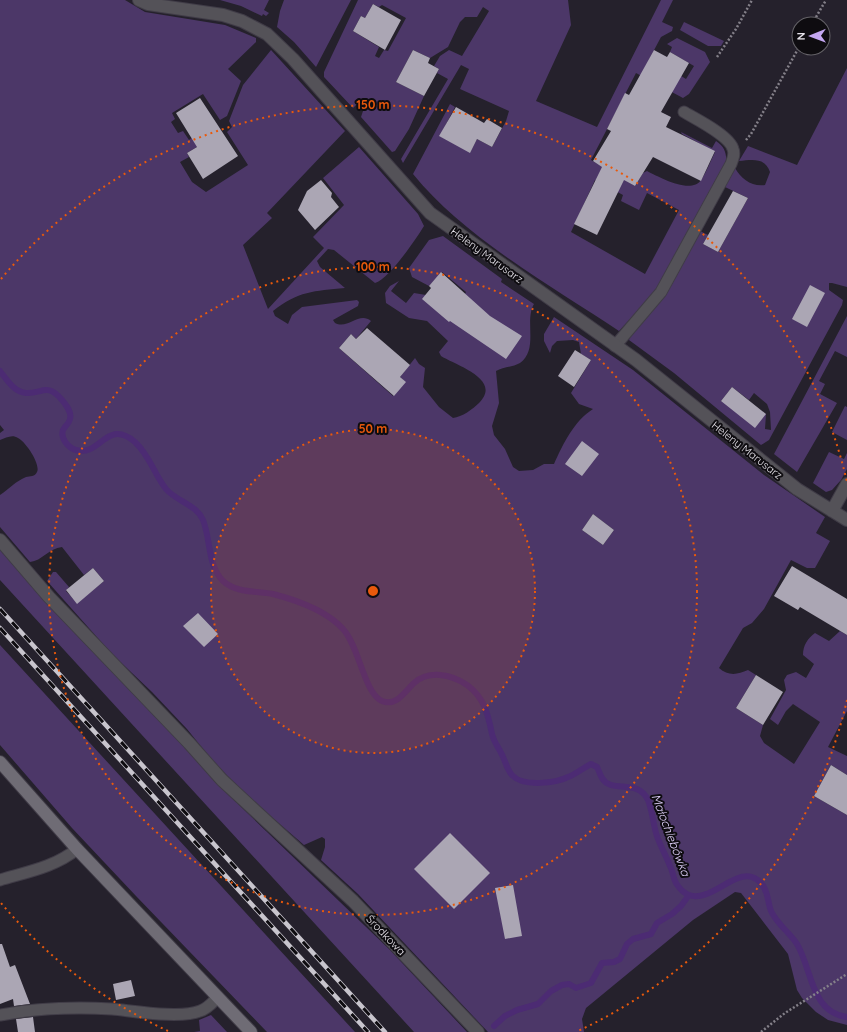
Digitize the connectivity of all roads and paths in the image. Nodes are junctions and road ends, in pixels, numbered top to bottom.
1 (140, 0) edge
2 (752, 0) edge
3 (826, 0) edge
4 (817, 16) edge
5 (794, 56) edge
6 (717, 57) dead end
7 (684, 112) dead end
8 (733, 149) junction
9 (615, 346) junction
10 (847, 484) edge
11 (832, 511) junction
12 (847, 520) edge
13 (0, 540) edge
14 (0, 762) edge
15 (77, 849) junction
16 (0, 880) edge
17 (847, 974) edge
18 (217, 998) junction
19 (0, 1016) edge
20 (251, 1032) edge
21 (478, 1032) edge
22 (762, 1032) edge

1 - 9 street, Heleny Marusarz
2 - 6 path
3 - 4 path
5 - 8 path
7 - 8 lane
8 - 9 lane
9 - 11 street, Heleny Marusarz
10 - 11 street
11 - 12 street, Heleny Marusarz
13 - 21 street, Środkowa
14 - 15 street
15 - 16 lane
15 - 18 street
17 - 22 path
18 - 19 lane
18 - 20 street

